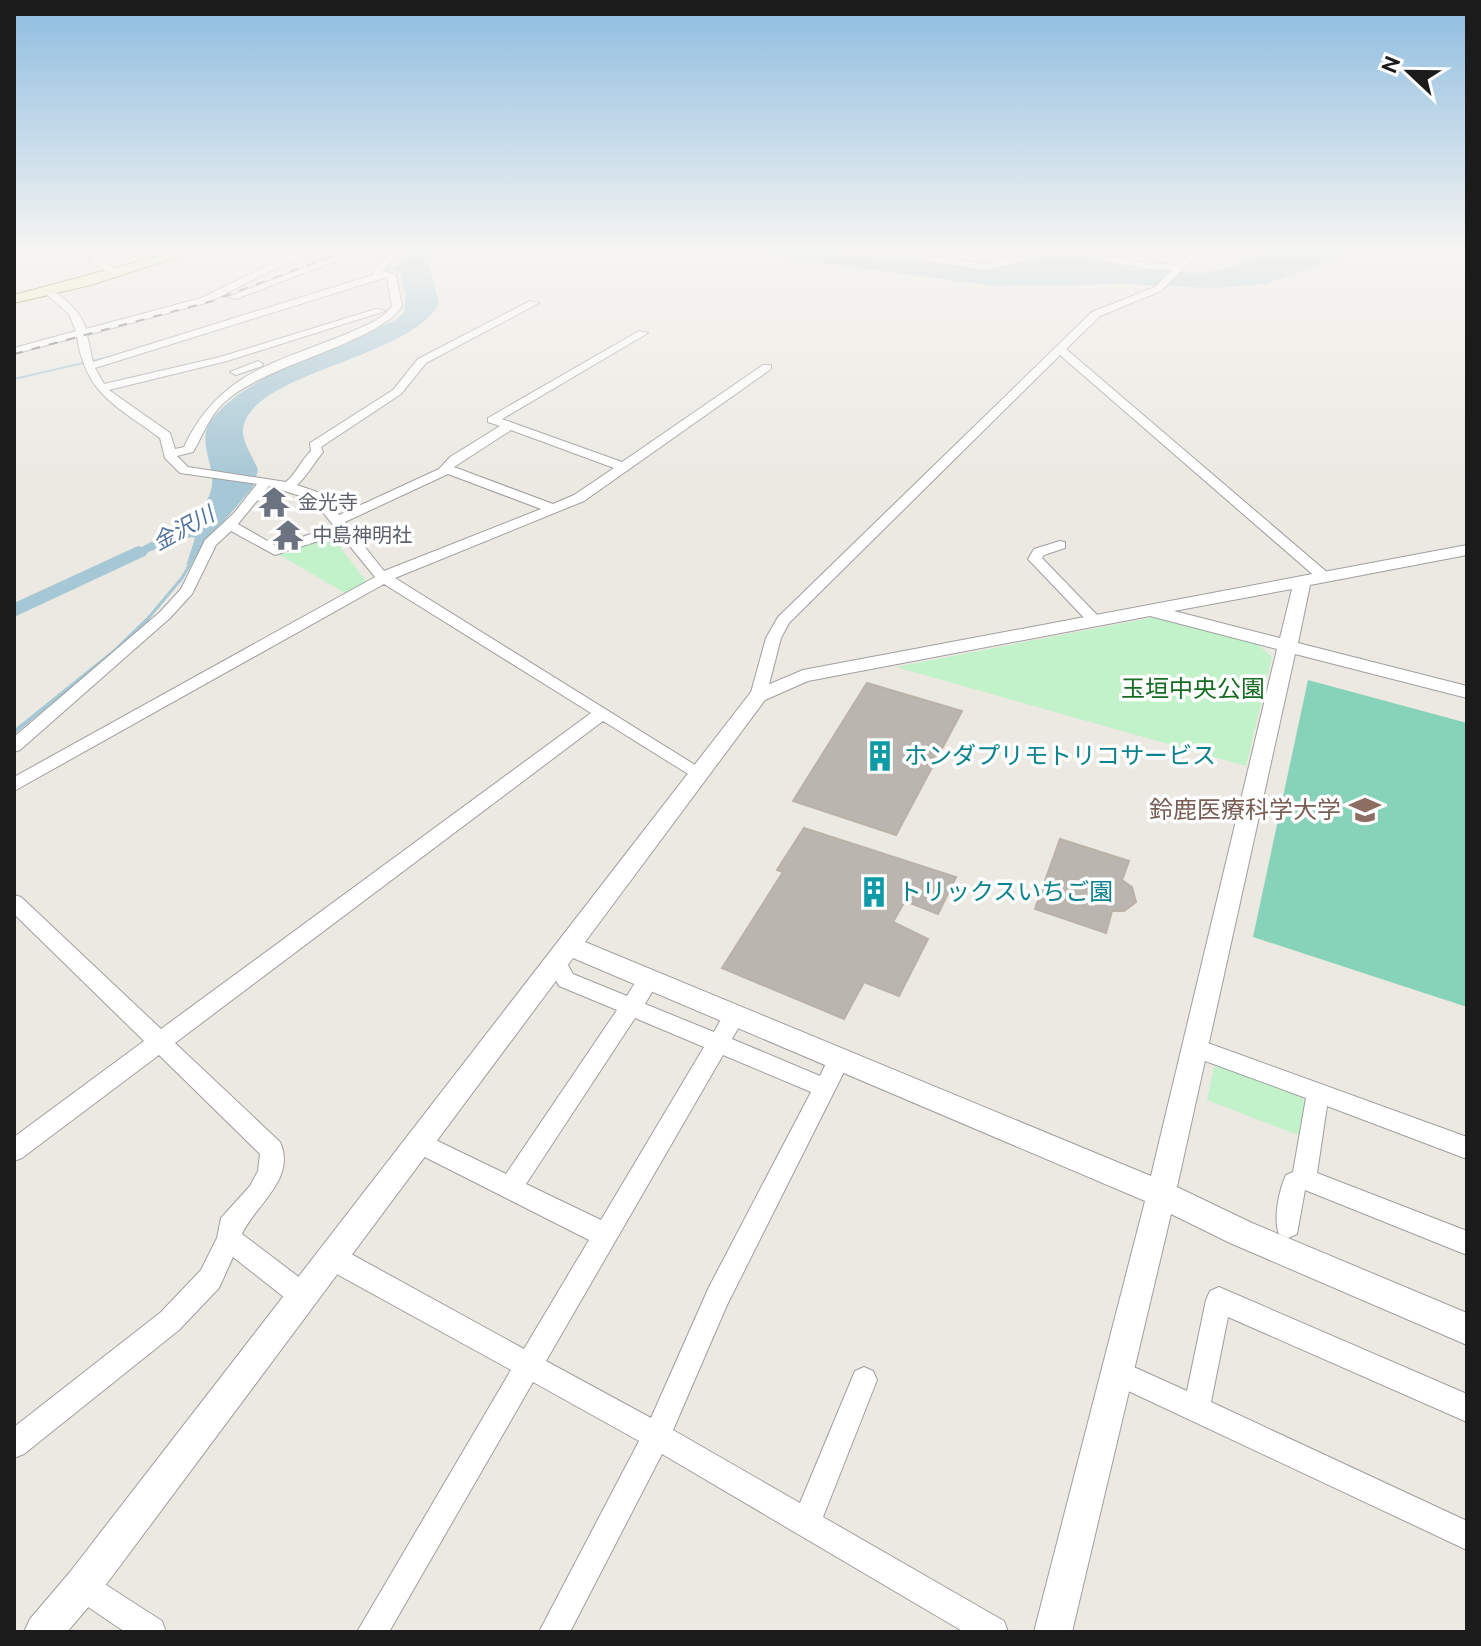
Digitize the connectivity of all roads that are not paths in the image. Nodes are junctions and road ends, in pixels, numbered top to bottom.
1 (82, 329) edge
2 (112, 329) edge
3 (126, 329) edge
4 (203, 329) edge
5 (322, 329) edge
6 (364, 329) edge
7 (484, 329) edge
8 (1082, 329) edge
9 (643, 333) dead end
10 (83, 338) junction
11 (1060, 349) junction
12 (14, 351) edge
13 (239, 354) junction
14 (14, 357) edge
15 (89, 364) junction
16 (258, 364) junction
17 (767, 367) dead end
18 (271, 370) junction
19 (236, 372) dead end
20 (102, 388) junction
21 (509, 426) junction
22 (170, 454) junction
23 (624, 467) junction
24 (447, 469) junction
25 (266, 481) junction
26 (289, 486) junction
27 (552, 508) junction
28 (340, 524) junction
29 (230, 525) junction
30 (1060, 545) dead end
31 (1467, 550) edge
32 (1323, 576) junction
33 (386, 578) junction
34 (1303, 579) junction
35 (1151, 610) junction
36 (1095, 621) junction
37 (1286, 646) junction
38 (1467, 692) edge
39 (758, 696) junction
40 (603, 713) junction
41 (14, 746) edge
42 (699, 773) junction
43 (14, 785) edge
44 (14, 902) edge
45 (562, 954) junction
46 (649, 980) junction
47 (631, 1007) junction
48 (733, 1018) junction
49 (160, 1042) junction
50 (718, 1044) junction
51 (1194, 1047) junction
52 (838, 1062) junction
53 (825, 1088) junction
54 (1318, 1093) junction
55 (419, 1143) junction
56 (1467, 1148) edge
57 (14, 1150) edge
58 (1304, 1179) junction
59 (510, 1188) junction
60 (1161, 1194) junction
61 (1288, 1226) dead end
62 (605, 1235) junction
63 (229, 1239) junction
64 (1467, 1243) edge
65 (333, 1258) junction
66 (303, 1296) junction
67 (1467, 1329) edge
68 (529, 1366) junction
69 (1116, 1372) junction
70 (864, 1380) dead end
71 (1467, 1408) edge
72 (1196, 1410) junction
73 (657, 1436) junction
74 (14, 1444) edge
75 (806, 1523) junction
76 (1467, 1536) edge
77 (83, 1585) junction
78 (43, 1632) edge
79 (151, 1632) edge
80 (372, 1632) edge
81 (554, 1632) edge
82 (993, 1632) edge
83 (1053, 1632) edge

1 - 10 street
2 - 10 street
3 - 10 street
4 - 15 street
5 - 13 street
6 - 18 street
7 - 26 street
8 - 11 street
9 - 21 street
10 - 12 street
10 - 14 street
10 - 15 street
11 - 32 street
11 - 39 street
13 - 16 street
13 - 20 street
15 - 20 street
16 - 18 street
16 - 19 street
17 - 23 street
18 - 22 street
20 - 22 street
21 - 23 street
21 - 24 street
22 - 25 street
23 - 27 street
24 - 27 street
24 - 28 street
25 - 26 street
25 - 29 street
26 - 28 street
27 - 33 street
28 - 29 street
28 - 33 street
29 - 41 street
30 - 36 street
31 - 32 street
32 - 34 street
33 - 40 street
33 - 43 street
34 - 35 street
34 - 37 street
35 - 36 street
35 - 37 street
36 - 39 street
37 - 38 street
37 - 51 street
39 - 42 street
40 - 42 street
40 - 49 street
42 - 45 street
44 - 49 street
45 - 46 street
45 - 47 street
45 - 55 street
46 - 47 street
46 - 48 street
47 - 50 street
47 - 59 street
48 - 50 street
48 - 52 street
49 - 57 street
49 - 63 street
50 - 53 street
50 - 62 street
51 - 54 street
51 - 60 street
52 - 53 street
52 - 60 street
53 - 73 street
54 - 56 street
54 - 58 street
55 - 59 street
55 - 65 street
58 - 61 street
58 - 64 street
59 - 62 street
60 - 67 street
60 - 69 street
62 - 68 street
63 - 66 street
63 - 74 street
65 - 66 street
65 - 68 street
66 - 77 street
68 - 73 street
68 - 80 street
69 - 72 street
69 - 83 street
70 - 75 street
71 - 72 street
72 - 76 street
73 - 75 street
73 - 81 street
75 - 82 street
77 - 78 street
77 - 79 street

